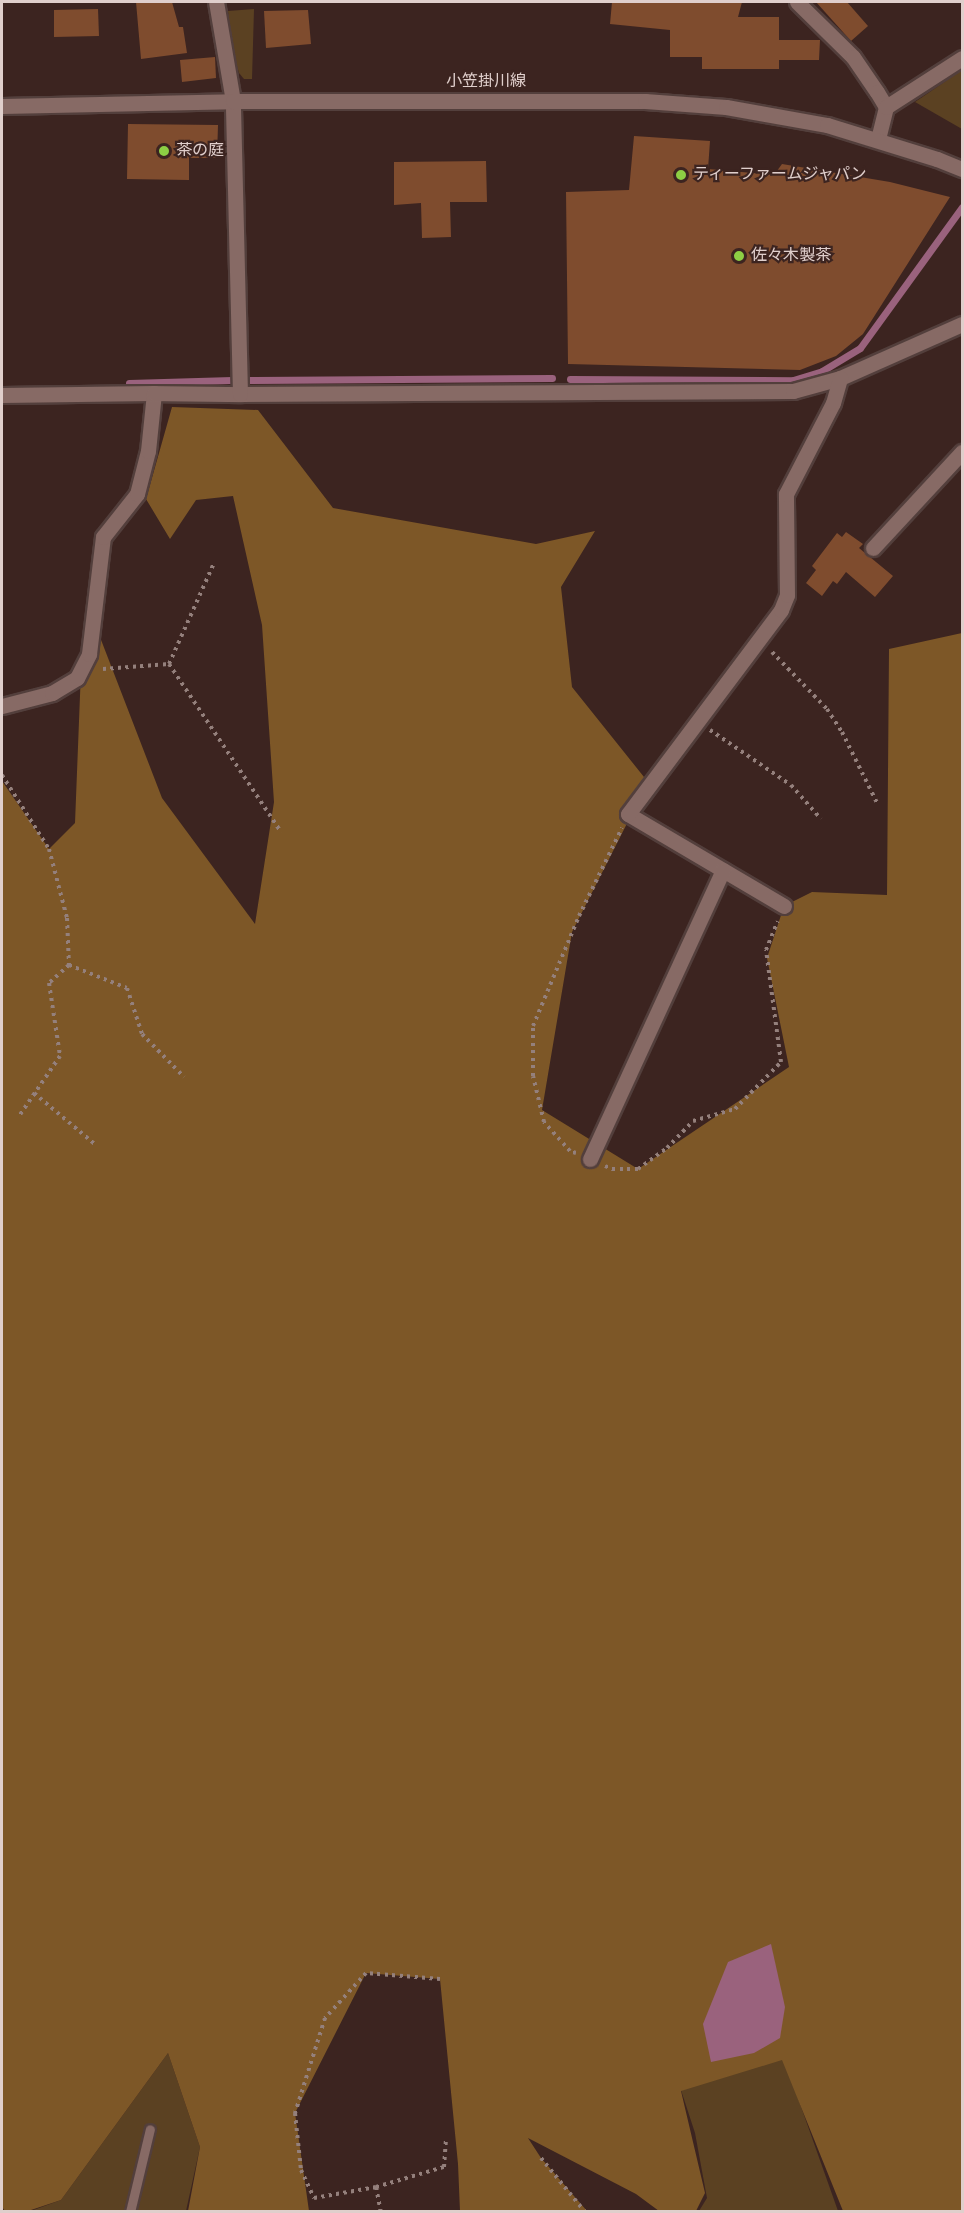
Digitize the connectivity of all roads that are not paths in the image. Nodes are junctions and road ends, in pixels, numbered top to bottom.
1 (216, 2) edge
2 (797, 2) edge
3 (963, 58) edge
4 (233, 101) junction
5 (2, 106) edge
6 (886, 107) junction
7 (878, 140) junction
8 (963, 169) edge
9 (963, 324) edge
10 (840, 378) junction
11 (154, 393) junction
12 (240, 394) junction
13 (2, 395) edge
14 (963, 452) edge
15 (873, 548) dead end
16 (2, 706) edge
17 (723, 870) junction
18 (784, 906) dead end
19 (590, 1159) dead end
20 (150, 2129) dead end
21 (130, 2211) edge

1 - 4 street
2 - 6 street
3 - 6 street
4 - 5 street, 小笠掛川線
4 - 7 street, 小笠掛川線
4 - 12 street
6 - 7 street
7 - 8 street, 小笠掛川線
9 - 10 street
10 - 12 street
10 - 17 street
11 - 12 street
11 - 13 street
11 - 16 street
14 - 15 street
17 - 18 street
17 - 19 street
20 - 21 lane

